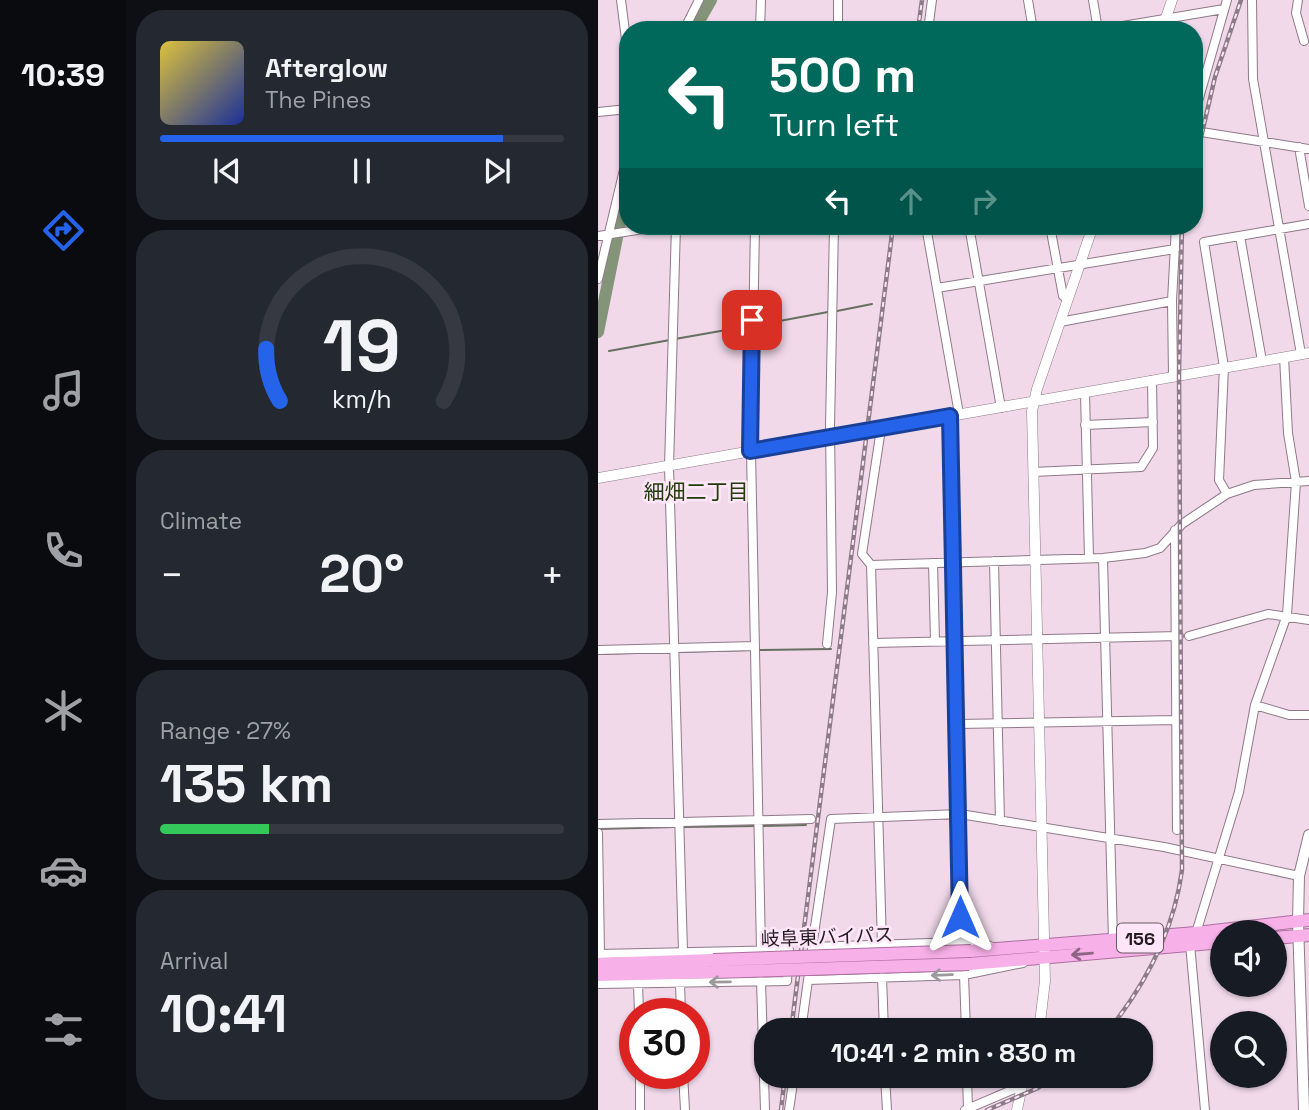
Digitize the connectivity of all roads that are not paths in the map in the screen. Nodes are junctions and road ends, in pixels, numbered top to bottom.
1 (621, 0) edge
2 (699, 0) edge
3 (761, 0) edge
4 (838, 0) edge
5 (932, 0) edge
6 (1028, 0) edge
7 (1093, 0) edge
8 (1172, 0) edge
9 (1252, 0) edge
10 (1298, 0) edge
11 (1226, 4) edge
12 (1165, 19) junction
13 (624, 21) edge
14 (688, 21) edge
15 (760, 21) edge
16 (838, 21) edge
17 (929, 21) edge
18 (1032, 21) edge
19 (1096, 21) edge
20 (1153, 21) edge
21 (1304, 41) dead end
22 (1203, 84) edge
23 (619, 110) edge
24 (598, 112) edge
25 (1203, 132) edge
26 (1265, 141) junction
27 (1299, 147) junction
28 (1308, 149) edge
29 (619, 185) edge
30 (1308, 206) edge
31 (1308, 224) edge
32 (1280, 229) junction
33 (605, 235) edge
34 (676, 235) edge
35 (755, 235) edge
36 (834, 235) edge
37 (928, 235) edge
38 (971, 235) edge
39 (1052, 235) edge
40 (1090, 235) edge
41 (1176, 235) edge
42 (1240, 236) junction
43 (1175, 249) junction
44 (1080, 263) junction
45 (1058, 268) junction
46 (598, 279) edge
47 (979, 281) junction
48 (938, 288) junction
49 (1068, 298) junction
50 (1172, 301) junction
51 (1060, 322) junction
52 (1305, 353) edge
53 (1284, 357) junction
54 (1262, 361) junction
55 (1224, 368) junction
56 (1173, 376) junction
57 (1152, 380) junction
58 (1084, 393) junction
59 (1033, 402) junction
60 (1001, 408) junction
61 (954, 415) junction
62 (1153, 422) junction
63 (1085, 425) junction
64 (881, 429) junction
65 (830, 437) junction
66 (750, 451) junction
67 (669, 466) junction
68 (1087, 469) junction
69 (1033, 472) junction
70 (598, 478) edge
71 (1308, 481) edge
72 (1296, 482) junction
73 (1227, 494) junction
74 (1175, 530) junction
75 (1089, 558) junction
76 (1103, 558) junction
77 (1036, 559) junction
78 (994, 561) junction
79 (954, 562) junction
80 (933, 563) junction
81 (871, 565) junction
82 (1287, 615) junction
83 (1308, 620) edge
84 (1177, 636) junction
85 (1189, 636) dead end
86 (1105, 637) junction
87 (996, 639) junction
88 (1037, 639) junction
89 (956, 640) junction
90 (935, 641) junction
91 (873, 643) junction
92 (827, 644) dead end
93 (673, 646) junction
94 (754, 646) junction
95 (598, 650) edge
96 (1255, 705) junction
97 (1308, 715) edge
98 (1175, 720) junction
99 (1107, 721) junction
100 (1040, 722) junction
101 (996, 723) junction
102 (957, 724) junction
103 (960, 814) junction
104 (879, 817) junction
105 (811, 819) dead end
106 (758, 821) junction
107 (1000, 821) junction
108 (678, 822) junction
109 (598, 824) edge
110 (1039, 827) junction
111 (1177, 830) dead end
112 (598, 832) edge
113 (1308, 835) edge
114 (1109, 840) junction
115 (1221, 858) junction
116 (1300, 876) junction
117 (1303, 921) edge
118 (1303, 936) edge
119 (1193, 939) junction
120 (1113, 941) junction
121 (1210, 941) edge
122 (883, 945) junction
123 (812, 947) junction
124 (761, 950) junction
125 (683, 952) junction
126 (1040, 954) junction
127 (599, 957) edge
128 (966, 958) junction
129 (713, 966) junction
130 (598, 975) edge
131 (882, 977) junction
132 (808, 980) junction
133 (761, 981) junction
134 (680, 983) junction
135 (598, 984) edge
136 (638, 984) junction
137 (1305, 994) edge
138 (638, 998) edge
139 (680, 998) edge
140 (803, 1018) edge
141 (884, 1018) edge
142 (966, 1018) edge
143 (1039, 1018) edge
144 (792, 1088) edge
145 (886, 1088) edge
146 (967, 1088) edge
147 (1008, 1088) edge
148 (1021, 1088) edge
149 (640, 1089) edge
150 (684, 1089) edge
151 (966, 1109) edge
152 (640, 1110) edge
153 (685, 1110) edge
154 (765, 1110) edge
155 (789, 1110) edge
156 (887, 1110) edge
157 (1017, 1110) edge
158 (1205, 1110) edge
159 (1304, 1110) edge

1 - 13 street
2 - 14 street
3 - 15 street
4 - 16 street
5 - 17 street
6 - 18 street
7 - 19 street
8 - 12 street
9 - 26 street
10 - 21 street
11 - 12 street
11 - 22 street
12 - 20 street
23 - 24 street
25 - 26 street
26 - 27 street
26 - 32 street
27 - 28 street
27 - 30 street
29 - 33 street
31 - 32 street
32 - 42 street
32 - 52 street
33 - 46 street
34 - 67 street
35 - 66 street
36 - 65 street
37 - 48 street
38 - 47 street
39 - 45 street
40 - 44 street
41 - 43 street
42 - 54 street
42 - 55 street
43 - 44 street
43 - 50 street
44 - 45 street
44 - 49 street
45 - 47 street
45 - 49 street
47 - 48 street
47 - 60 street
48 - 61 street
49 - 51 street
50 - 51 street
50 - 56 street
51 - 59 street
52 - 53 street
53 - 54 street
53 - 72 street
54 - 55 street
55 - 56 street
55 - 73 street
56 - 57 street
57 - 58 street
57 - 62 street
58 - 59 street
58 - 63 street
59 - 60 street
59 - 69 street
60 - 61 street
61 - 64 street
61 - 79 street
62 - 63 street
62 - 68 street
63 - 68 street
64 - 65 street
64 - 81 street
65 - 66 street
65 - 92 street
66 - 67 street
66 - 94 street
67 - 70 street
67 - 93 street
68 - 69 street
68 - 75 street
69 - 77 street
71 - 72 street
72 - 73 street
72 - 82 street
73 - 74 street
74 - 76 street
74 - 84 street
75 - 76 street
75 - 77 street
76 - 86 street
77 - 78 street
77 - 88 street
78 - 79 street
78 - 87 street
79 - 80 street
79 - 89 street
80 - 81 street
80 - 90 street
81 - 91 street
82 - 83 street
82 - 85 street
82 - 96 street
84 - 86 street
84 - 98 street
86 - 88 street
86 - 99 street
87 - 88 street
87 - 89 street
87 - 101 street
88 - 100 street
89 - 90 street
89 - 102 street
90 - 91 street
91 - 104 street
93 - 94 street
93 - 95 street
93 - 108 street
94 - 106 street
96 - 97 street
96 - 115 street
98 - 99 street
98 - 111 street
99 - 100 street
99 - 114 street
100 - 101 street
100 - 110 street
101 - 102 street
101 - 107 street
102 - 103 street
103 - 104 street
103 - 107 street
103 - 128 street
104 - 122 street
104 - 123 street
105 - 106 street
106 - 108 street
106 - 124 street
107 - 110 street
108 - 109 street
108 - 125 street
110 - 114 street
110 - 126 street
112 - 127 street
113 - 116 main road
114 - 115 street
114 - 120 street
115 - 116 street
115 - 119 street
116 - 117 main road
117 - 118 main road
117 - 119 highway, 岐阜東バイパス / 156
118 - 137 main road
119 - 120 highway, 岐阜東バイパス / 156
119 - 121 highway, 岐阜東バイパス / 156
119 -> 126 highway, 岐阜東バイパス / 156
119 - 158 street
120 - 126 highway, 岐阜東バイパス / 156
122 - 123 street
122 - 128 street
123 - 132 street
124 - 125 street
124 - 133 street
125 - 127 street
126 - 128 highway, 岐阜東バイパス / 156
126 - 128 highway, 岐阜東バイパス / 156
126 - 143 street
127 - 129 highway, 岐阜東バイパス / 156
128 - 129 highway, 岐阜東バイパス / 156, bridge
128 -> 131 street
128 - 142 street
129 - 130 highway, 岐阜東バイパス / 156
131 - 132 street
131 - 141 street
132 - 140 street
133 -> 134 street
133 - 154 street
134 - 136 street
134 - 139 street
135 - 136 street
136 - 138 street
137 - 159 main road
144 - 155 street
145 - 156 street
146 - 151 street
147 - 151 street
148 - 157 street
149 - 152 street
150 - 153 street

